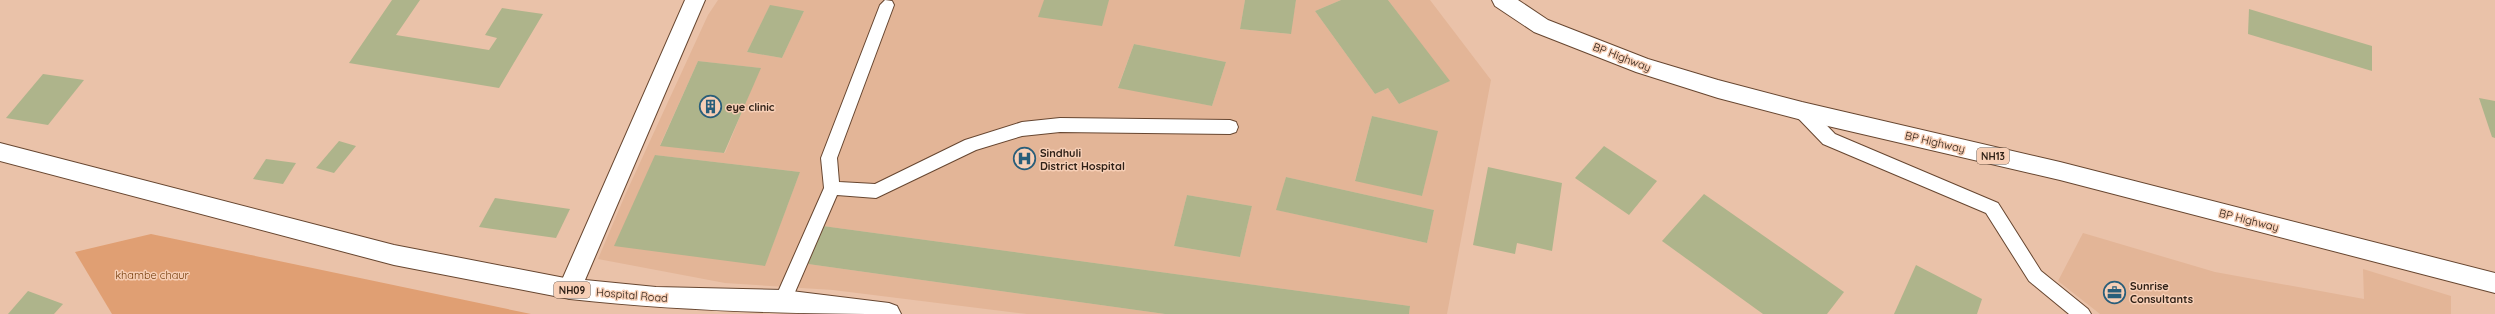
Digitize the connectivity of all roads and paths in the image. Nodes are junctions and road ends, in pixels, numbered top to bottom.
1 (695, 0) edge
2 (1502, 0) edge
3 (887, 5) dead end
4 (1802, 111) junction
5 (1230, 127) dead end
6 (0, 152) edge
7 (832, 188) junction
8 (2495, 282) edge
9 (570, 290) junction
10 (783, 301) junction
11 (889, 314) edge
12 (2082, 314) edge

1 - 9 main road, NH09
2 - 4 main road, BP Highway / NH13
3 - 7 lane
4 - 8 main road, BP Highway / NH13
4 - 12 lane
5 - 7 lane
6 - 9 main road, Hospital Road
7 - 10 lane
9 - 10 main road, Hospital Road / NH09
10 - 11 main road, Hospital Road / NH09

